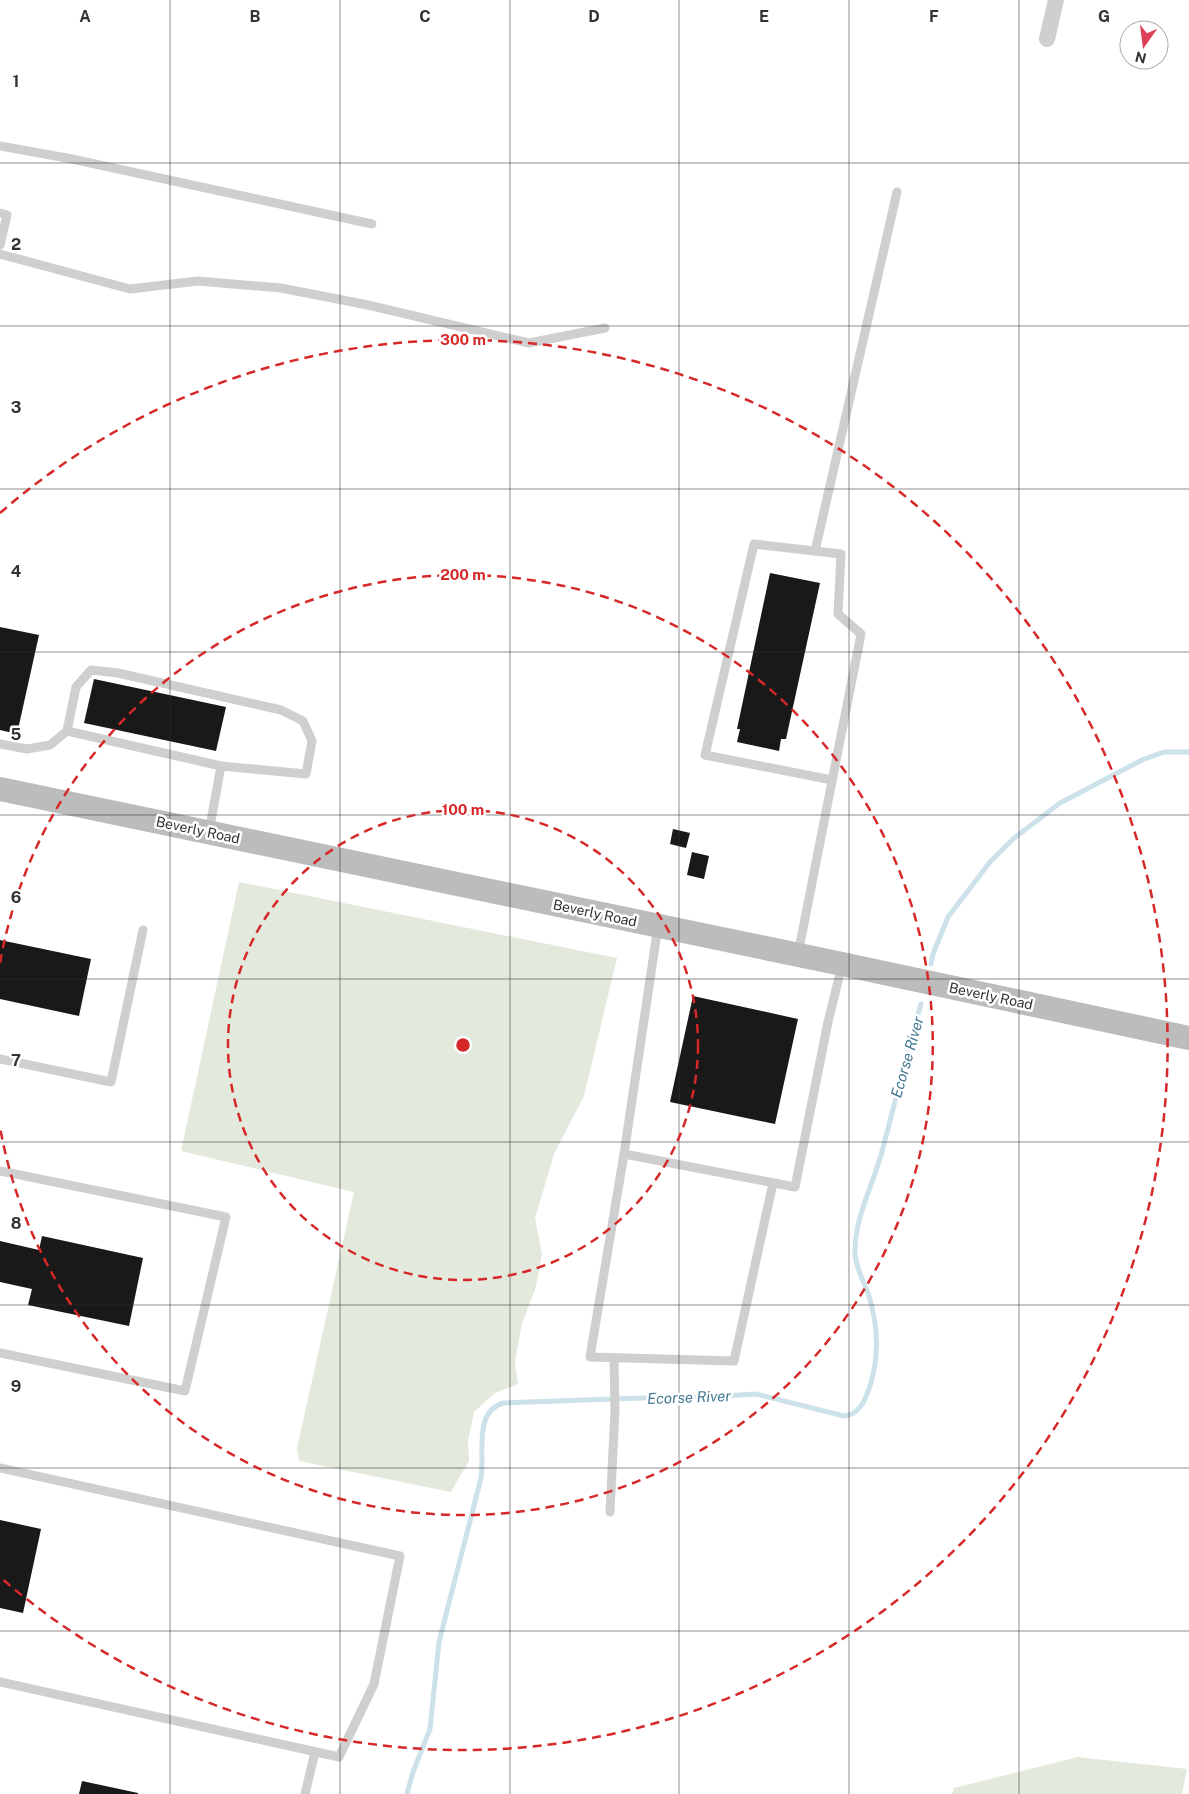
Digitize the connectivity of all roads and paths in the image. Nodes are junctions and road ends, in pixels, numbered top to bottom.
1 (1056, 0) edge
2 (1047, 39) dead end
3 (0, 146) edge
4 (897, 192) dead end
5 (0, 213) edge
6 (372, 224) dead end
7 (0, 245) edge
8 (0, 254) edge
9 (605, 328) dead end
10 (815, 551) junction
11 (67, 731) junction
12 (0, 744) edge
13 (221, 766) junction
14 (832, 780) junction
15 (0, 789) edge
16 (209, 833) junction
17 (658, 926) junction
18 (144, 930) dead end
19 (798, 955) junction
20 (842, 964) junction
21 (1189, 1038) edge
22 (0, 1059) edge
23 (624, 1154) junction
24 (0, 1171) edge
25 (773, 1183) junction
26 (0, 1353) edge
27 (614, 1358) junction
28 (0, 1468) edge
29 (610, 1512) dead end
30 (0, 1682) edge
31 (316, 1752) junction
32 (306, 1794) edge

1 - 2 street
3 - 6 lane
4 - 10 lane
5 - 7 lane
8 - 9 lane
10 - 14 lane
10 - 14 lane
11 - 12 lane
11 - 13 lane
11 - 13 lane
13 - 16 lane
14 - 19 lane
15 - 16 street, Beverly Road
16 - 17 street, Beverly Road
17 - 19 street, Beverly Road
17 - 23 lane
18 - 22 lane
19 - 20 street, Beverly Road
20 - 21 street, Beverly Road
20 - 25 lane
23 - 25 lane
23 - 27 lane
24 - 26 lane
25 - 27 lane
27 - 29 lane
28 - 31 lane
30 - 31 lane
31 - 32 lane

